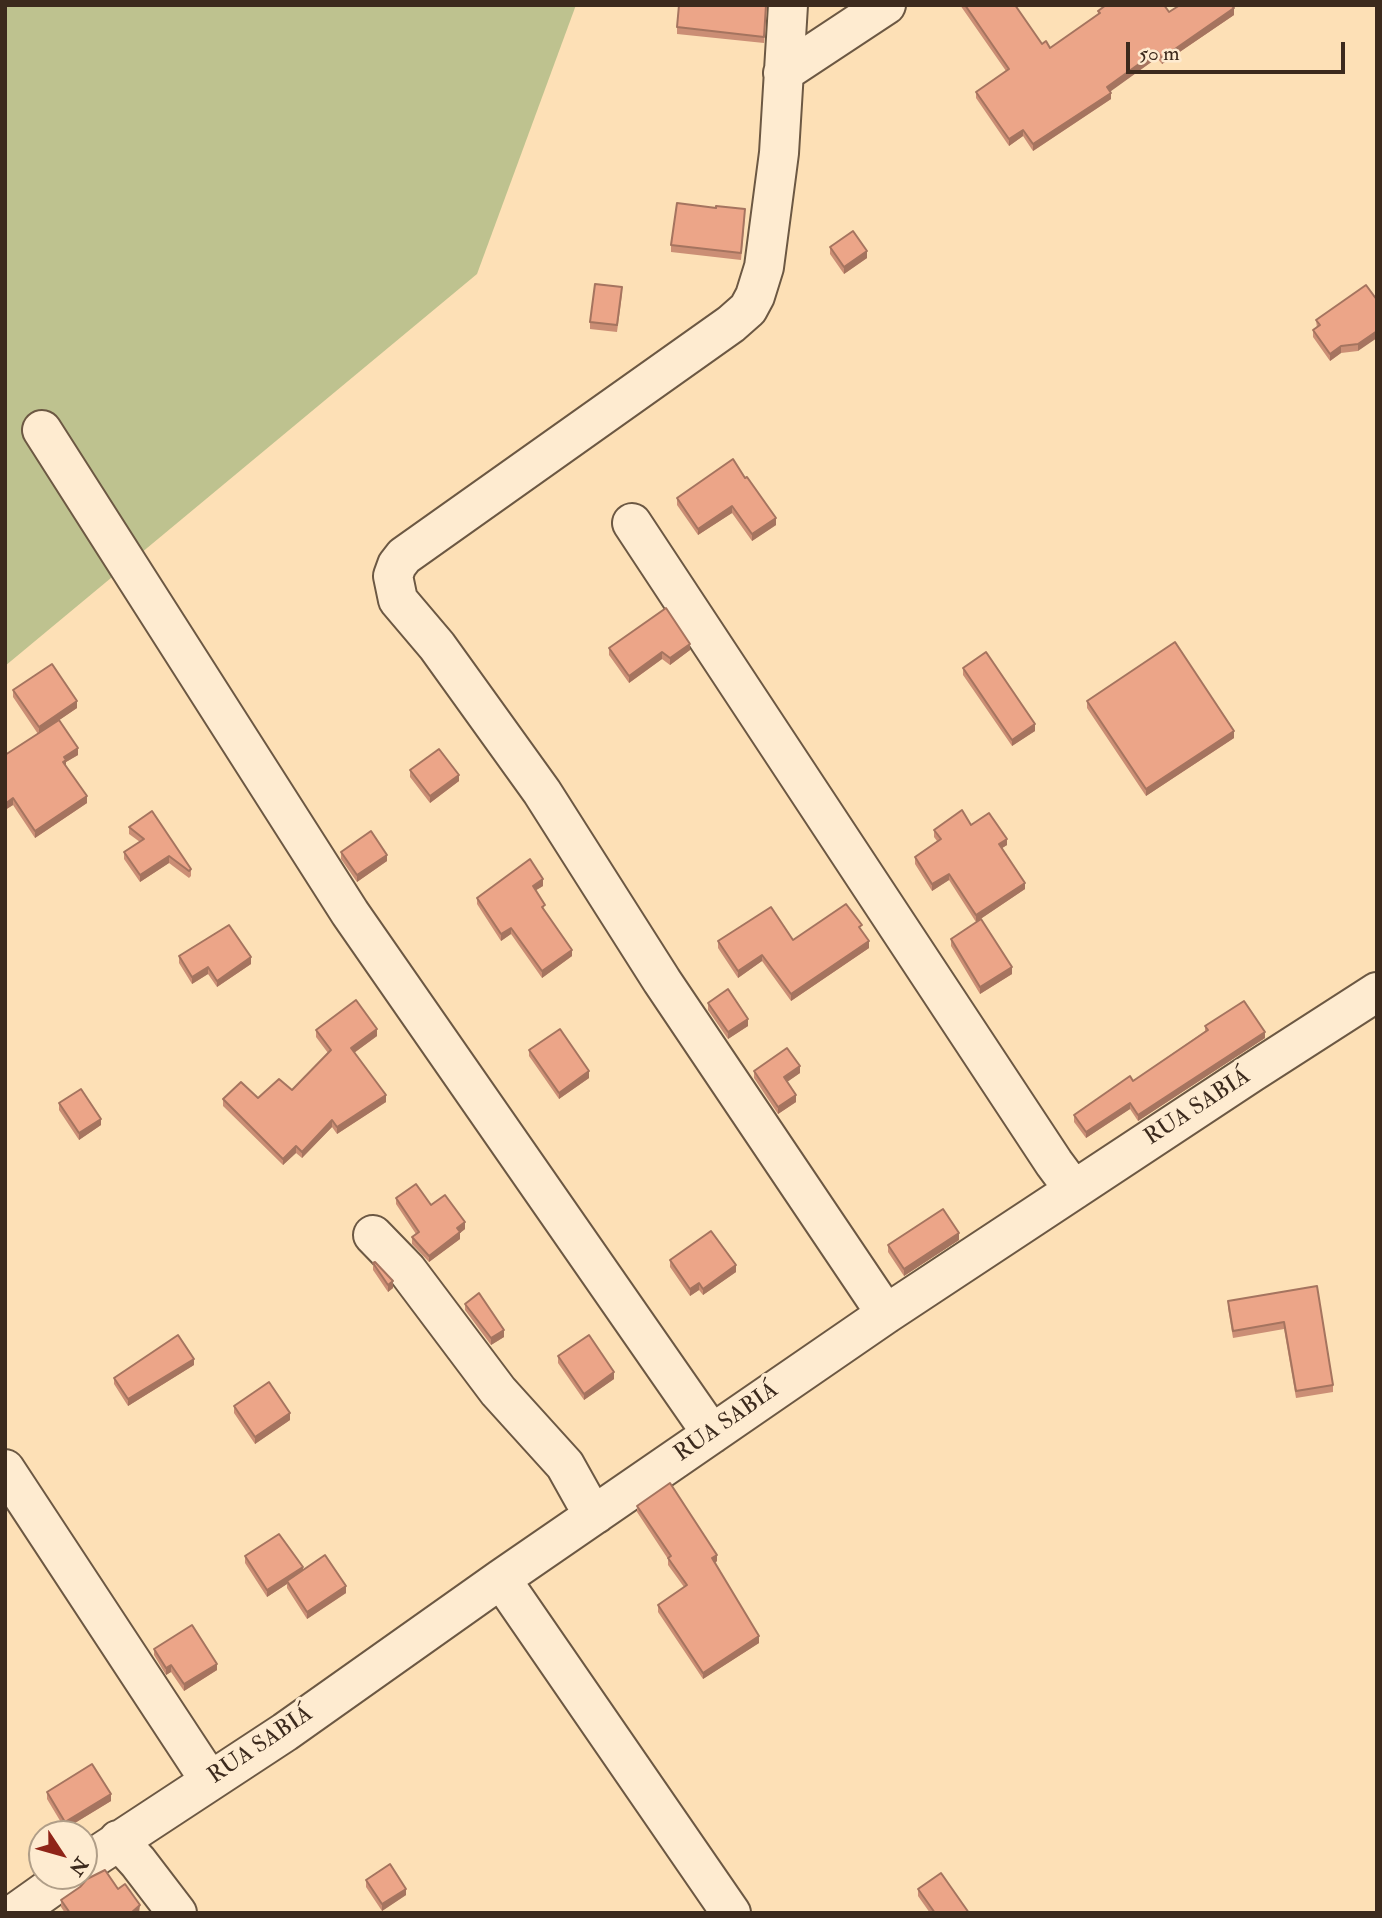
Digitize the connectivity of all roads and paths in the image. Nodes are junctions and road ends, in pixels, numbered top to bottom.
1 (788, 5) edge
2 (886, 5) edge
3 (783, 73) junction
4 (42, 430) dead end
5 (632, 523) dead end
6 (1377, 992) edge
7 (1074, 1190) junction
8 (373, 1235) dead end
9 (886, 1314) junction
10 (712, 1434) junction
11 (5, 1469) edge
12 (596, 1514) junction
13 (501, 1579) junction
14 (209, 1781) junction
15 (118, 1840) junction
16 (98, 1854) edge
17 (47, 1890) edge
18 (15, 1913) edge
19 (177, 1913) edge
20 (732, 1913) edge

1 - 3 street
2 - 3 street
3 - 9 street
4 - 10 street
5 - 7 street
6 - 7 street, RUA SABIÁ
7 - 9 street, RUA SABIÁ
8 - 12 street
9 - 10 street, RUA SABIÁ
10 - 12 street, RUA SABIÁ
11 - 14 street
12 - 13 street, RUA SABIÁ
13 - 14 street, RUA SABIÁ
13 - 20 street
14 - 15 street, RUA SABIÁ
15 - 16 street, RUA SABIÁ
15 - 19 street
17 - 18 street

